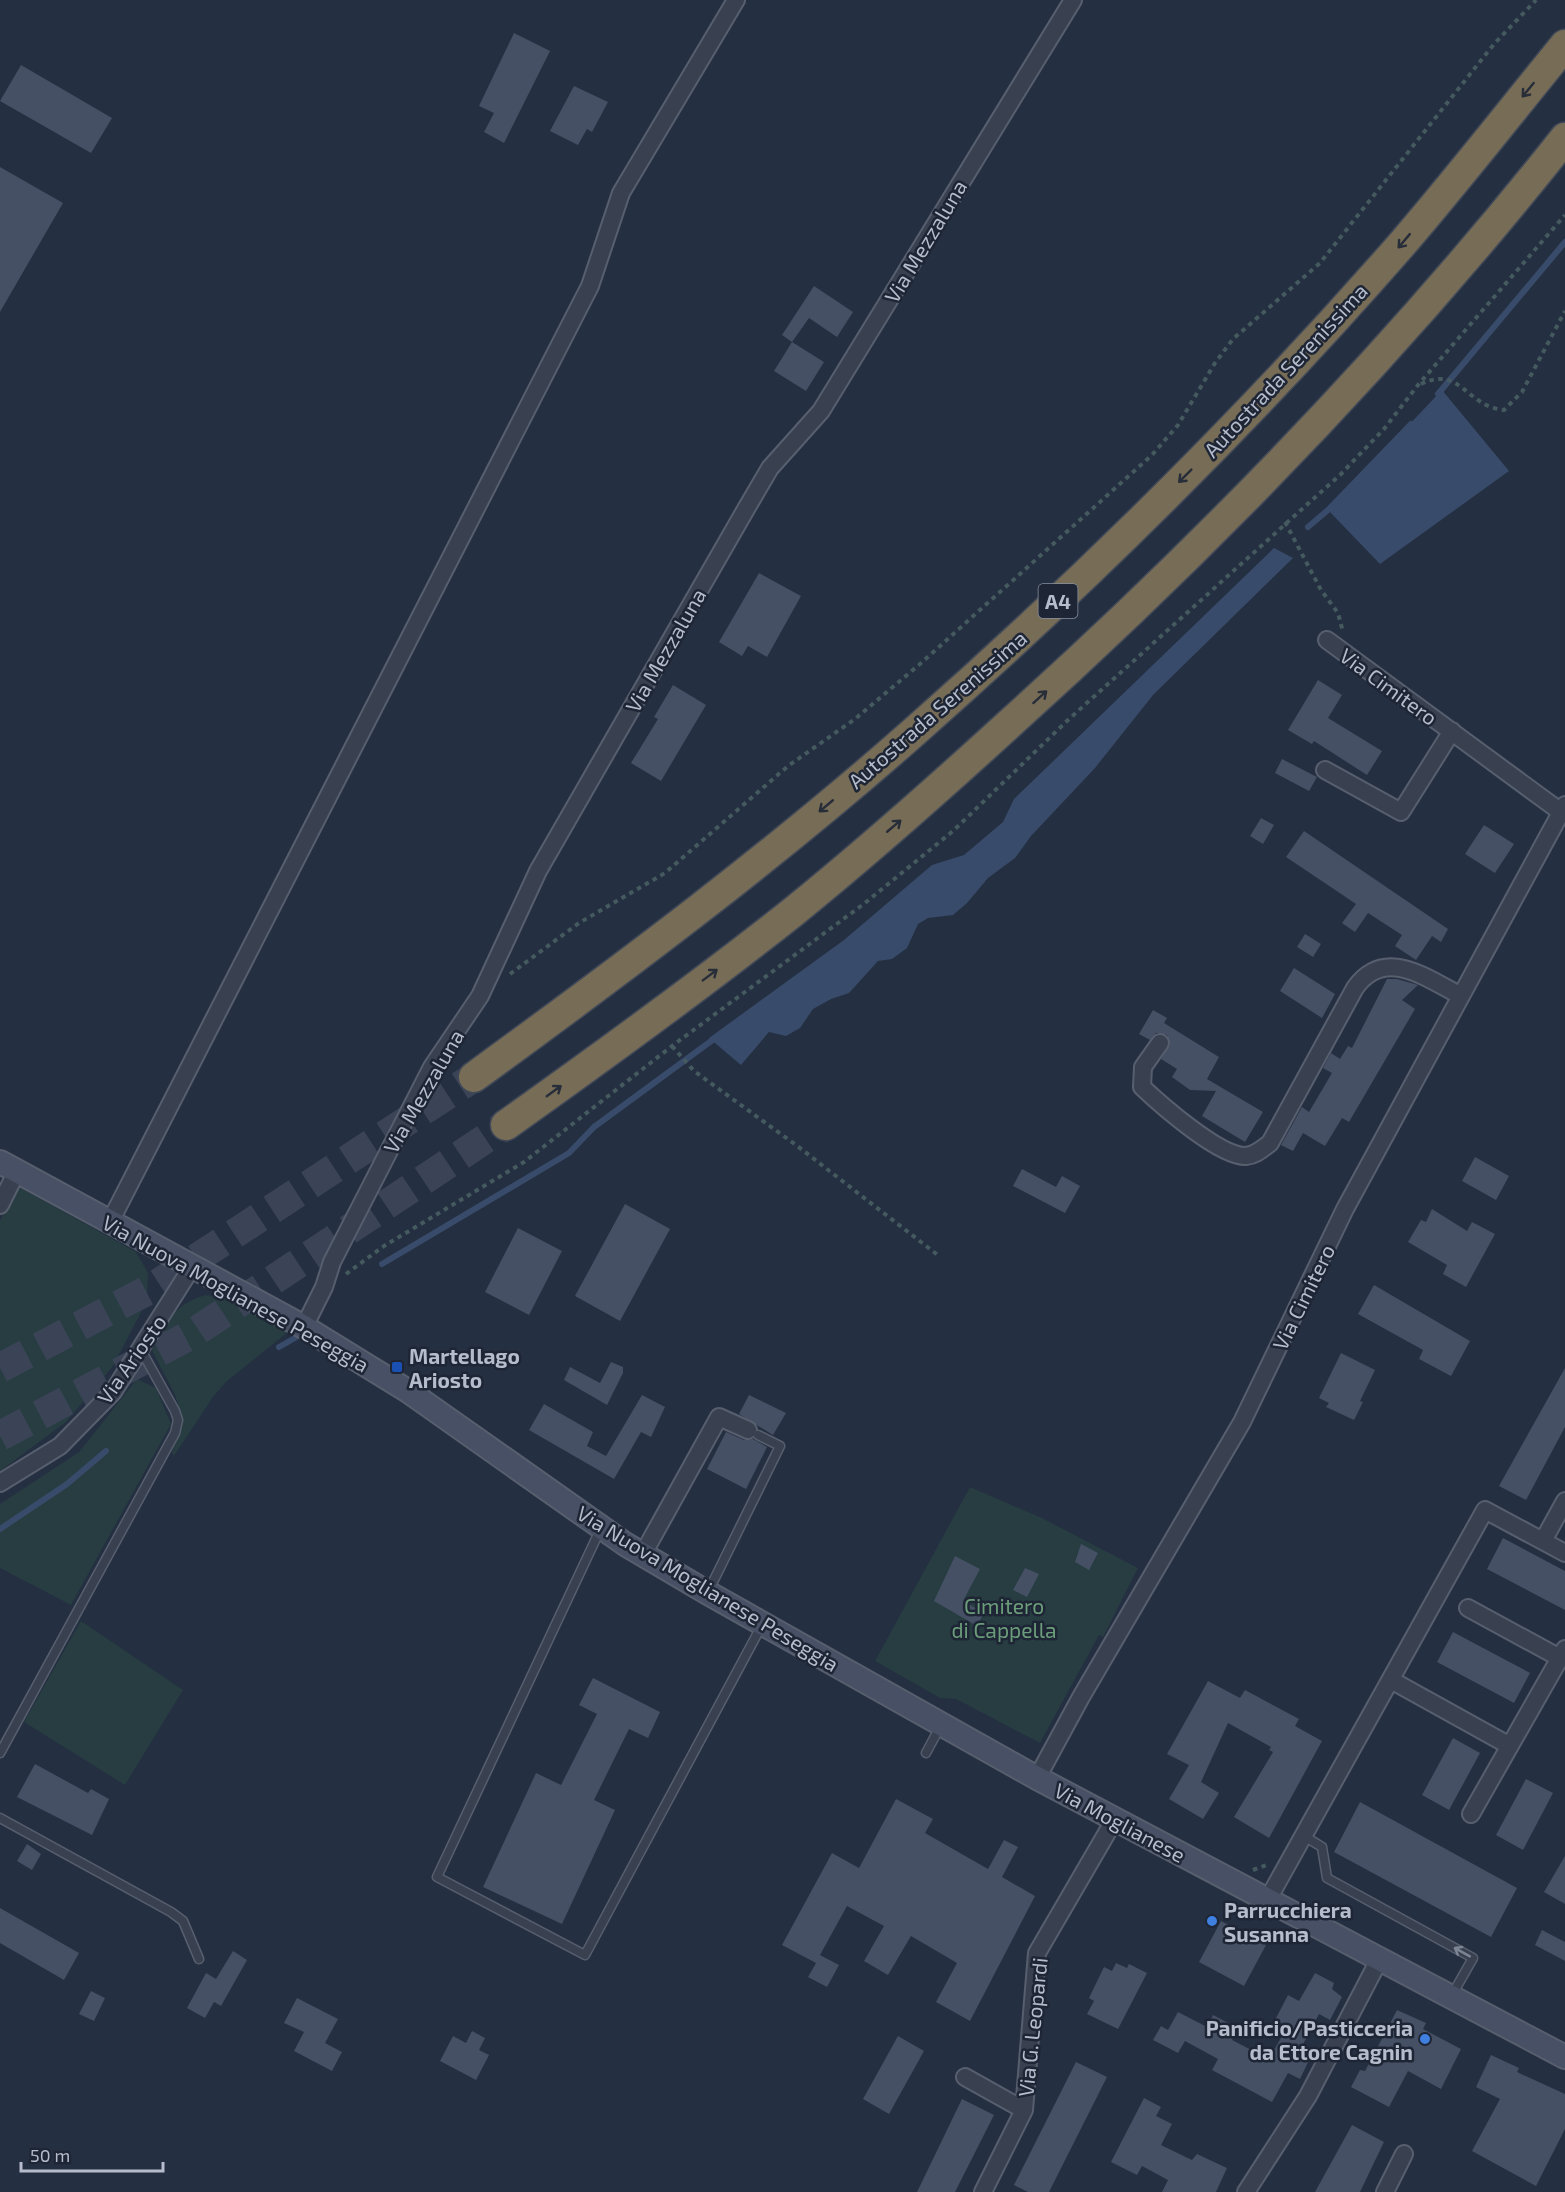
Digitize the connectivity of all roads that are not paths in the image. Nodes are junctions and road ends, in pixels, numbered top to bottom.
1 (736, 0) edge
2 (1073, 0) edge
3 (1565, 45) edge
4 (1565, 138) edge
5 (1327, 640) dead end
6 (1452, 731) junction
7 (1325, 770) dead end
8 (1563, 809) edge
9 (1461, 996) junction
10 (1160, 1043) dead end
11 (474, 1077) tunnel mouth
12 (506, 1125) tunnel mouth
13 (9, 1166) edge
14 (0, 1205) edge
15 (110, 1222) junction
16 (192, 1267) junction
17 (304, 1327) junction
18 (140, 1349) junction
19 (753, 1432) joint
20 (0, 1483) edge
21 (1565, 1501) edge
22 (601, 1527) junction
23 (1543, 1541) junction
24 (1565, 1553) edge
25 (643, 1554) junction
26 (708, 1593) junction
27 (1468, 1608) dead end
28 (763, 1623) junction
29 (1562, 1654) edge
30 (863, 1680) joint
31 (1391, 1680) junction
32 (941, 1725) junction
33 (1510, 1746) junction
34 (926, 1753) dead end
35 (0, 1754) edge
36 (1037, 1778) junction
37 (1470, 1814) dead end
38 (0, 1818) edge
39 (1114, 1819) junction
40 (1304, 1836) junction
41 (1267, 1901) junction
42 (199, 1959) dead end
43 (1379, 1960) junction
44 (1450, 1998) junction
45 (1565, 2057) edge
46 (965, 2077) dead end
47 (1024, 2110) junction
48 (1404, 2154) dead end
49 (982, 2192) edge
50 (1246, 2192) edge
51 (1385, 2192) edge

1 - 15 street
2 - 17 street, Via Mezzaluna
3 -> 11 highway, Autostrada Serenissima / A4
12 -> 4 highway
5 - 6 street, Via Cimitero
6 - 7 street, Via Cimitero
6 - 8 street, Via Cimitero
8 - 9 street, Via Cimitero
9 - 10 street
9 - 36 street, Via Cimitero
13 - 14 street
13 - 15 main road, Via Nuova Moglianese Peseggia
15 - 16 main road, Via Nuova Moglianese Peseggia
16 - 17 main road, Via Nuova Moglianese Peseggia
16 - 18 street, Via Ariosto
17 - 22 main road, Via Nuova Moglianese Peseggia
18 - 20 street, Via Ariosto
18 - 35 lane
19 - 25 street
19 - 26 lane
21 - 23 street
22 - 25 main road, Via Nuova Moglianese Peseggia
22 - 28 lane
23 - 24 street
23 - 31 street
25 - 26 main road, Via Nuova Moglianese Peseggia
26 - 28 main road, Via Nuova Moglianese Peseggia
27 - 29 street
28 - 30 main road, Via Nuova Moglianese Peseggia
29 - 33 street
30 - 32 main road, Via Moglianese
31 - 33 street
31 - 40 street
32 - 34 lane
32 - 36 main road, Via Moglianese
33 - 37 street
36 - 39 main road, Via Moglianese
38 - 42 lane
39 - 41 main road, Via Moglianese
39 - 47 street, Via G. Leopardi
40 - 41 street
44 -> 40 lane
41 - 43 main road, Via Moglianese
43 - 44 main road, Via Moglianese
43 - 50 street
44 - 45 main road, Via Moglianese
46 - 47 street, Via G. Leopardi
47 - 49 street, Via G. Leopardi
48 - 51 street

